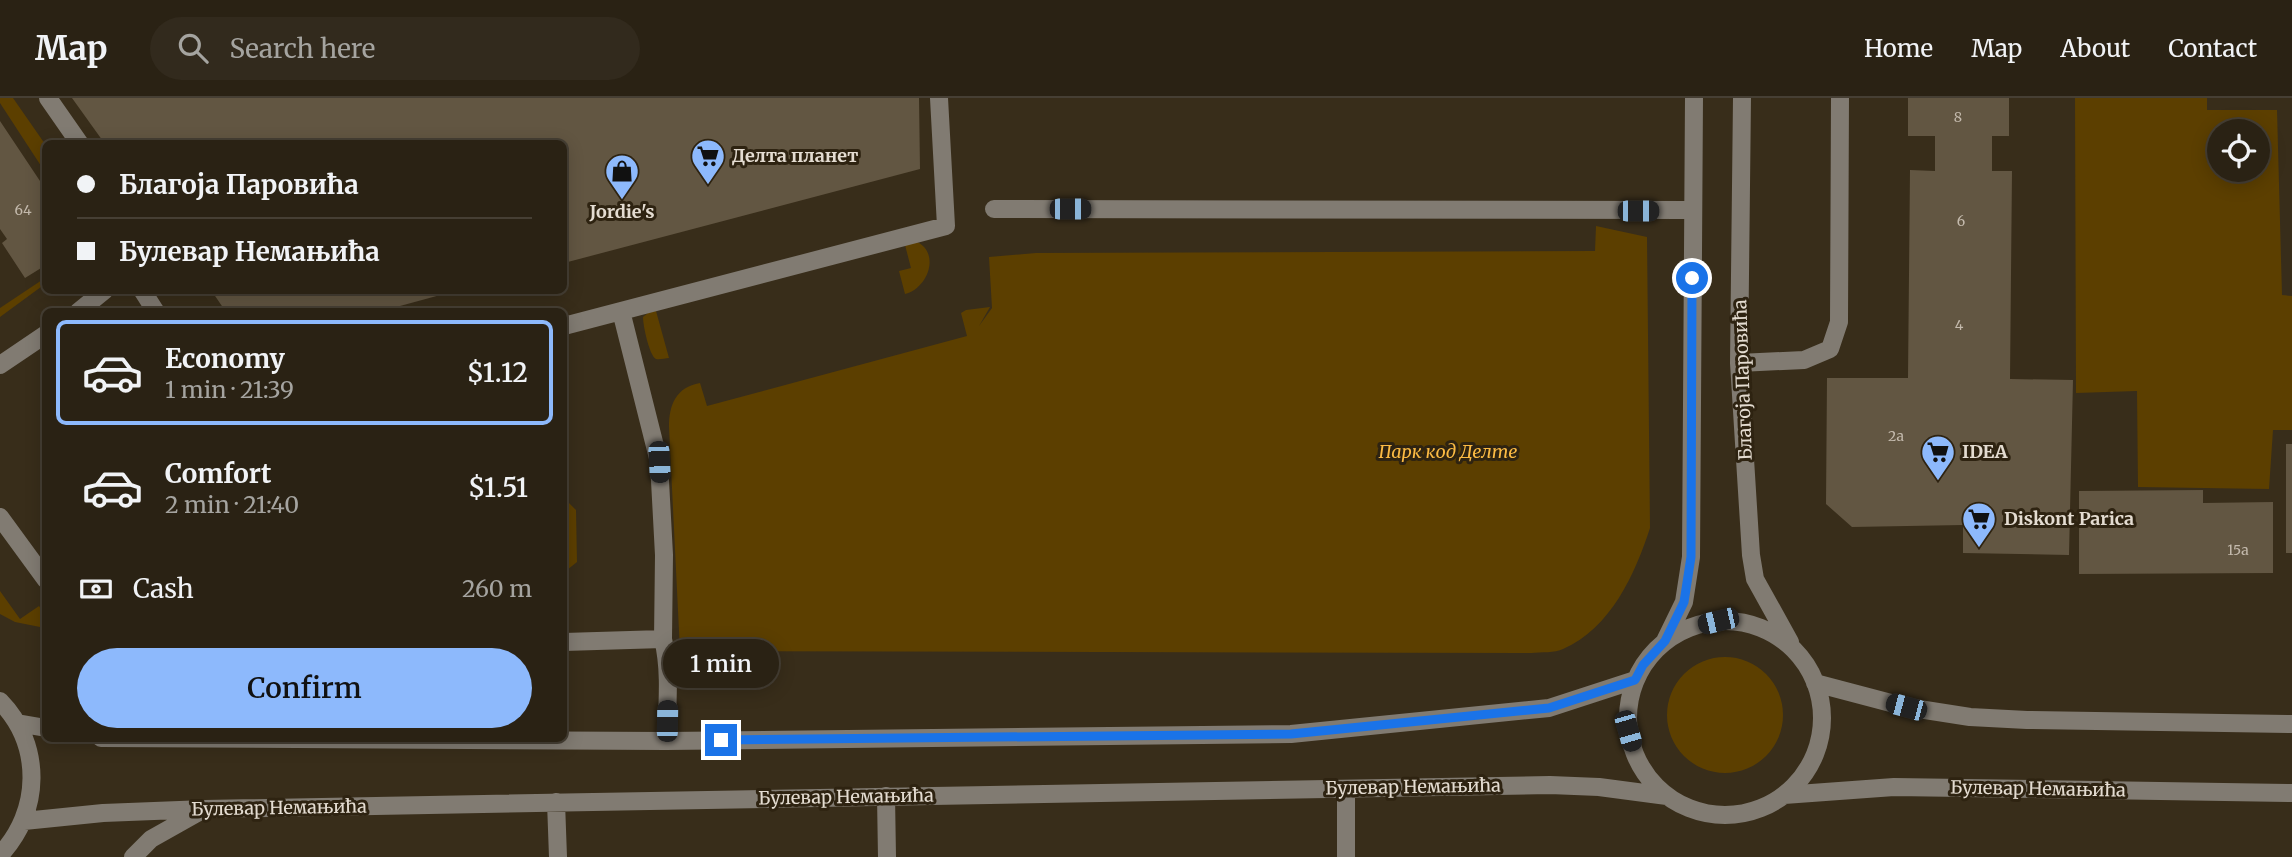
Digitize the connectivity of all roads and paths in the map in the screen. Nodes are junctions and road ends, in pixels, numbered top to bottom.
1 (48, 98) edge
2 (939, 98) edge
3 (1694, 98) edge
4 (1742, 98) edge
5 (1840, 98) edge
6 (77, 140) edge
7 (994, 209) dead end
8 (1693, 210) junction
9 (100, 294) edge
10 (83, 308) edge
11 (621, 311) junction
12 (567, 325) edge
13 (42, 337) edge
14 (1740, 363) junction
15 (0, 365) edge
16 (0, 517) edge
17 (42, 575) edge
18 (663, 639) junction
19 (1665, 641) junction
20 (567, 642) edge
21 (1796, 651) junction
22 (1635, 680) junction
23 (1815, 682) junction
24 (0, 701) edge
25 (17, 723) junction
26 (2292, 724) edge
27 (42, 727) edge
28 (567, 740) edge
29 (666, 741) junction
30 (1346, 789) junction
31 (2292, 793) edge
32 (1784, 795) junction
33 (886, 796) junction
34 (1667, 796) junction
35 (556, 802) junction
36 (205, 808) junction
37 (24, 821) junction
38 (8, 852) edge
39 (134, 857) edge
40 (558, 857) edge
41 (887, 857) edge
42 (1346, 857) edge

1 - 6 street
2 - 11 street
3 - 8 street
4 - 14 street, Благоја Паровића
5 - 14 street
7 - 8 street
8 - 19 street
9 - 10 street
11 - 12 street
11 - 18 street
13 - 15 street
14 - 21 street, Благоја Паровића
16 - 17 street
18 - 20 street
18 - 29 street
19 - 21 street
19 - 22 street
21 - 23 street
22 - 29 street
22 - 34 street
23 - 26 street
23 - 32 street
24 - 25 street
25 - 27 street
25 - 37 street
28 - 29 street
30 - 33 street, Булевар Немањића
30 - 34 street, Булевар Немањића
30 - 42 street
31 - 32 street, Булевар Немањића
32 - 34 street
33 - 35 street, Булевар Немањића
33 - 41 street
35 - 36 street, Булевар Немањића
35 - 40 street
36 - 37 street, Булевар Немањића
36 - 39 street
37 - 38 street

